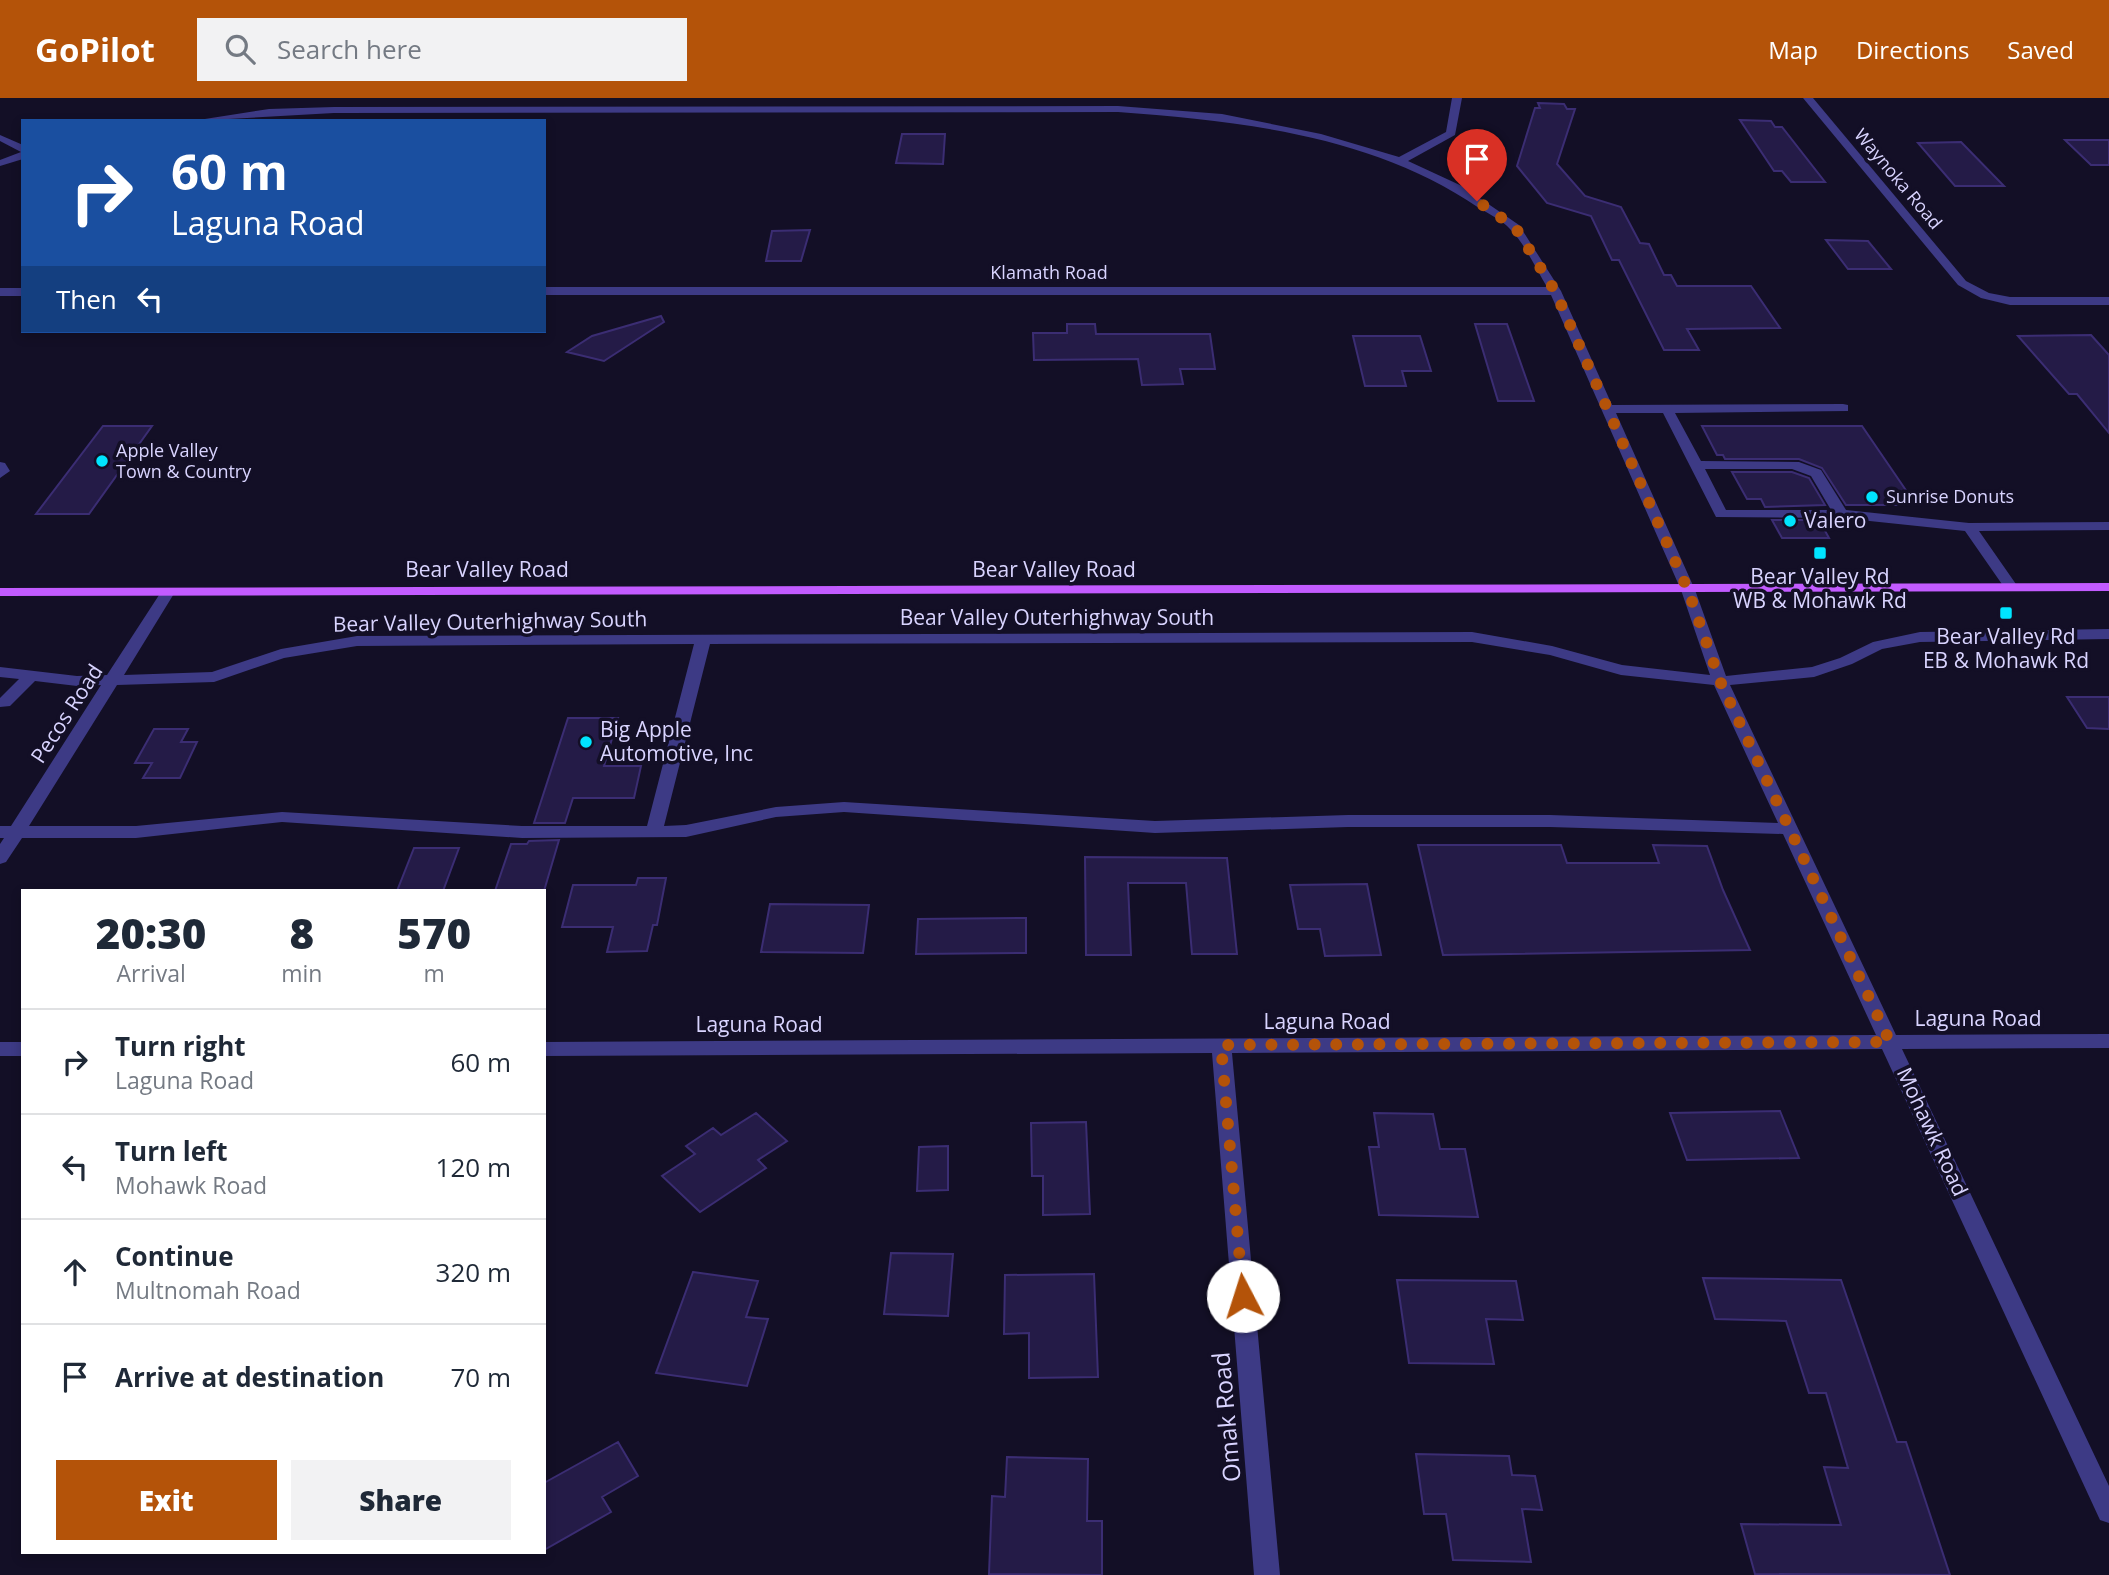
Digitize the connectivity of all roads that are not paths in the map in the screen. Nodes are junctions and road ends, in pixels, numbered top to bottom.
1 (590, 98) edge
2 (1457, 98) edge
3 (1808, 98) edge
4 (1159, 99) edge
5 (585, 109) junction
6 (1160, 111) junction
7 (215, 119) edge
8 (0, 138) edge
9 (21, 151) edge
10 (21, 154) edge
11 (1400, 161) junction
12 (0, 163) edge
13 (546, 291) edge
14 (1555, 291) junction
15 (0, 292) edge
16 (21, 292) edge
17 (2109, 301) edge
18 (1843, 408) dead end
19 (1607, 409) junction
20 (1667, 409) junction
21 (1696, 465) junction
22 (0, 466) edge
23 (0, 474) edge
24 (1841, 514) junction
25 (2109, 526) edge
26 (1969, 527) junction
27 (2011, 587) junction
28 (2109, 587) edge
29 (1688, 590) junction
30 (0, 592) edge
31 (168, 592) junction
32 (2109, 634) edge
33 (703, 640) junction
34 (0, 672) edge
35 (30, 677) junction
36 (114, 680) junction
37 (1720, 681) junction
38 (4, 703) dead end
39 (1789, 829) junction
40 (654, 831) junction
41 (8, 832) edge
42 (0, 858) edge
43 (2109, 1041) edge
44 (1890, 1042) junction
45 (1221, 1045) junction
46 (0, 1049) edge
47 (21, 1049) edge
48 (546, 1049) edge
49 (2109, 1512) edge
50 (1267, 1575) edge

1 - 5 street
2 - 11 street
3 - 17 street, Waynoka Road
4 - 6 street
5 - 6 street, Mohawk Road
5 - 7 street, Mohawk Road
6 - 11 street, Mohawk Road
8 - 9 street
10 - 12 street
11 - 14 street, Mohawk Road
13 - 14 street, Klamath Road
14 - 19 street, Mohawk Road
15 - 16 street
18 - 20 street
19 - 20 street
19 - 29 street, Mohawk Road
20 - 21 street
21 - 24 street
21 - 24 street
22 - 23 street
24 - 26 street
25 - 26 street
26 - 27 street
27 - 28 main road, Bear Valley Road
27 - 29 main road, Bear Valley Road
29 - 31 main road, Bear Valley Road
29 - 37 street, Mohawk Road
30 - 31 main road, Bear Valley Road
31 - 36 street, Pecos Road
32 - 37 street, Bear Valley Outerhighway South
33 - 36 street, Bear Valley Outerhighway South
33 - 37 street, Bear Valley Outerhighway South
33 - 40 street
34 - 35 street, Bear Valley Outerhighway South
35 - 36 street, Bear Valley Outerhighway South
35 - 38 street
36 - 41 street, Pecos Road
37 - 39 street, Mohawk Road
39 - 40 street
39 - 44 street, Mohawk Road
40 - 41 street
41 - 42 street, Pecos Road
43 - 44 street, Laguna Road
44 - 45 street, Laguna Road
44 - 49 street, Mohawk Road
45 - 48 street, Laguna Road
45 - 50 street, Omak Road
46 - 47 street

